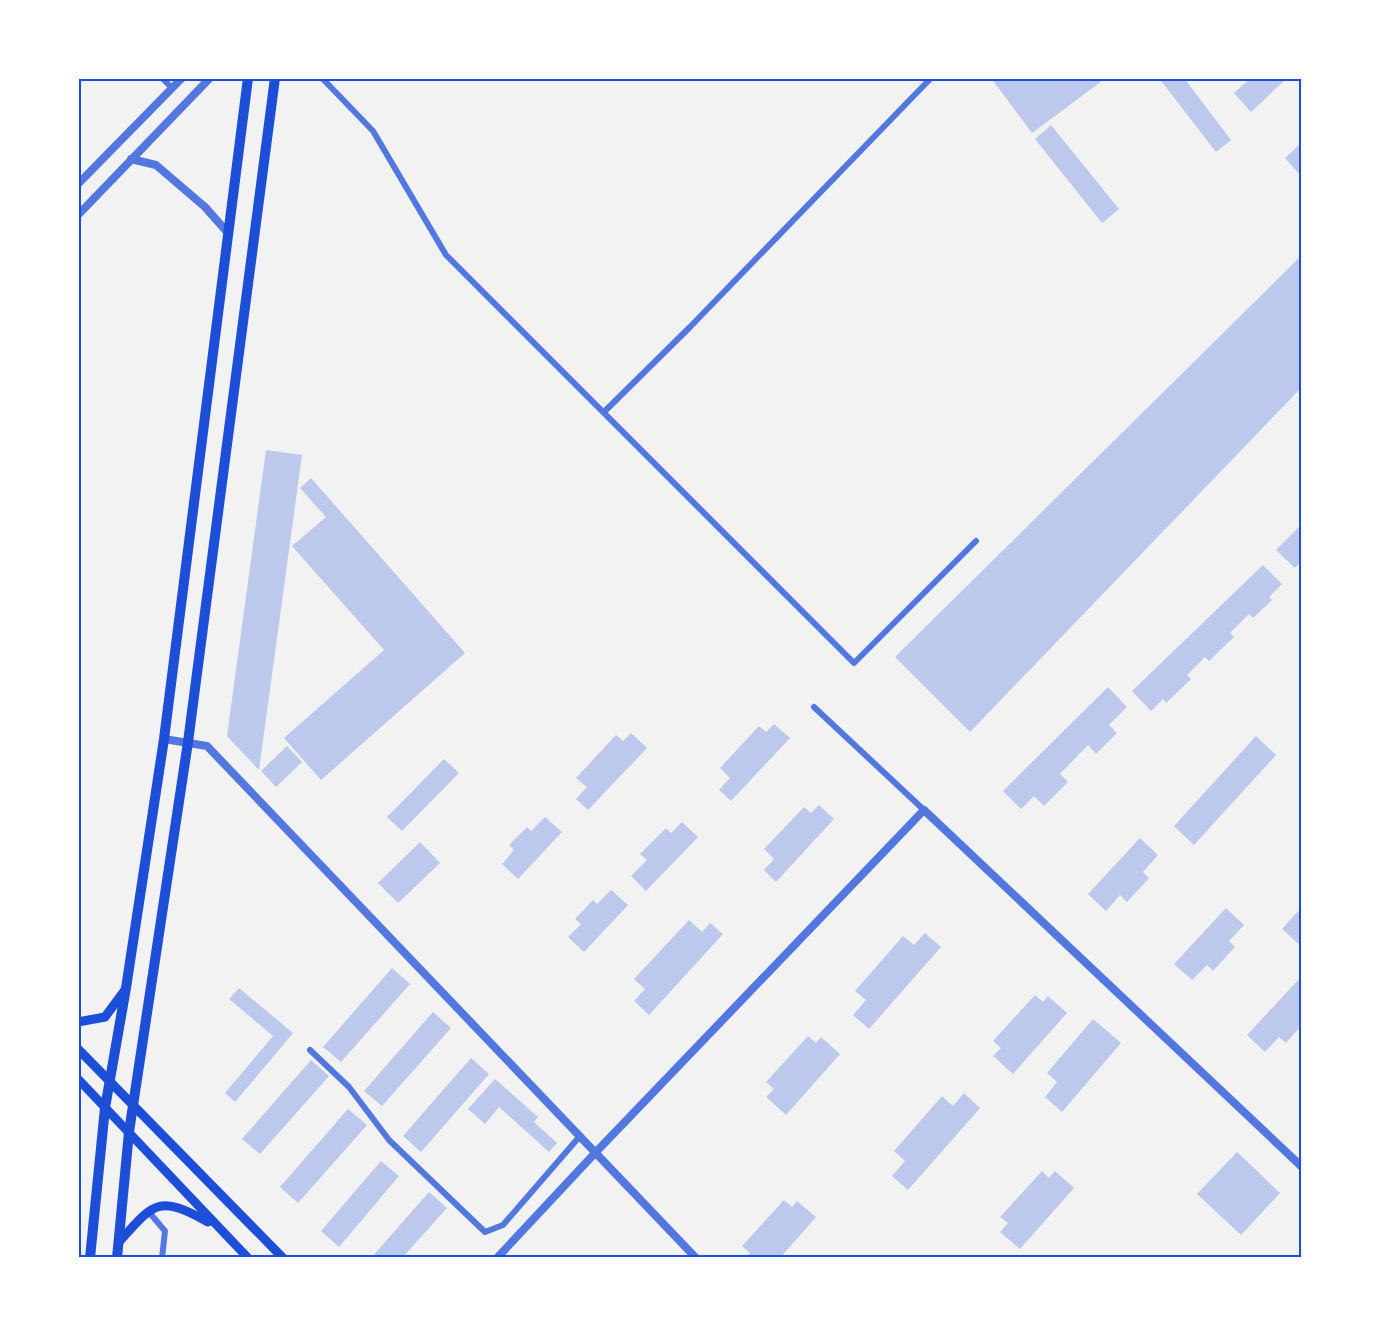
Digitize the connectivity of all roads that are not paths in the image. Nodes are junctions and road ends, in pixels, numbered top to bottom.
1 (162, 78) edge
2 (182, 78) edge
3 (210, 78) edge
4 (248, 78) edge
5 (275, 78) edge
6 (322, 78) edge
7 (931, 78) edge
8 (172, 88) junction
9 (131, 159) junction
10 (78, 184) edge
11 (78, 215) edge
12 (228, 233) junction
13 (604, 412) junction
14 (976, 541) dead end
15 (814, 707) dead end
16 (164, 739) junction
17 (188, 742) junction
18 (924, 810) junction
19 (126, 988) junction
20 (78, 1022) edge
21 (78, 1049) edge
22 (310, 1050) dead end
23 (78, 1079) edge
24 (109, 1081) junction
25 (132, 1105) junction
26 (105, 1108) junction
27 (129, 1132) junction
28 (580, 1136) junction
29 (596, 1152) junction
30 (1301, 1166) edge
31 (148, 1211) junction
32 (218, 1227) junction
33 (119, 1242) junction
34 (90, 1258) edge
35 (117, 1258) edge
36 (162, 1258) edge
37 (248, 1258) edge
38 (283, 1258) edge
39 (497, 1258) edge
40 (696, 1258) edge

1 - 8 street
2 - 8 street
3 - 9 street
4 - 12 main road
5 - 17 main road
6 - 13 street
7 - 13 street
8 - 10 street
9 - 11 street
9 - 12 street
12 - 16 main road
13 - 14 street
15 - 18 street
16 - 17 street
16 - 19 main road
17 - 25 main road
17 - 28 street
18 - 29 street
18 - 30 street
19 - 20 main road
19 - 24 main road
21 - 24 main road
22 - 28 street
23 - 26 main road
24 - 25 main road
24 - 26 main road
25 - 27 main road
25 - 38 main road
26 - 27 main road
26 - 34 main road
27 - 32 main road
27 - 33 main road
28 - 29 street
29 - 39 street
29 - 40 street
31 - 32 main road
31 - 33 main road
31 - 36 street
32 - 37 main road
33 - 35 main road

